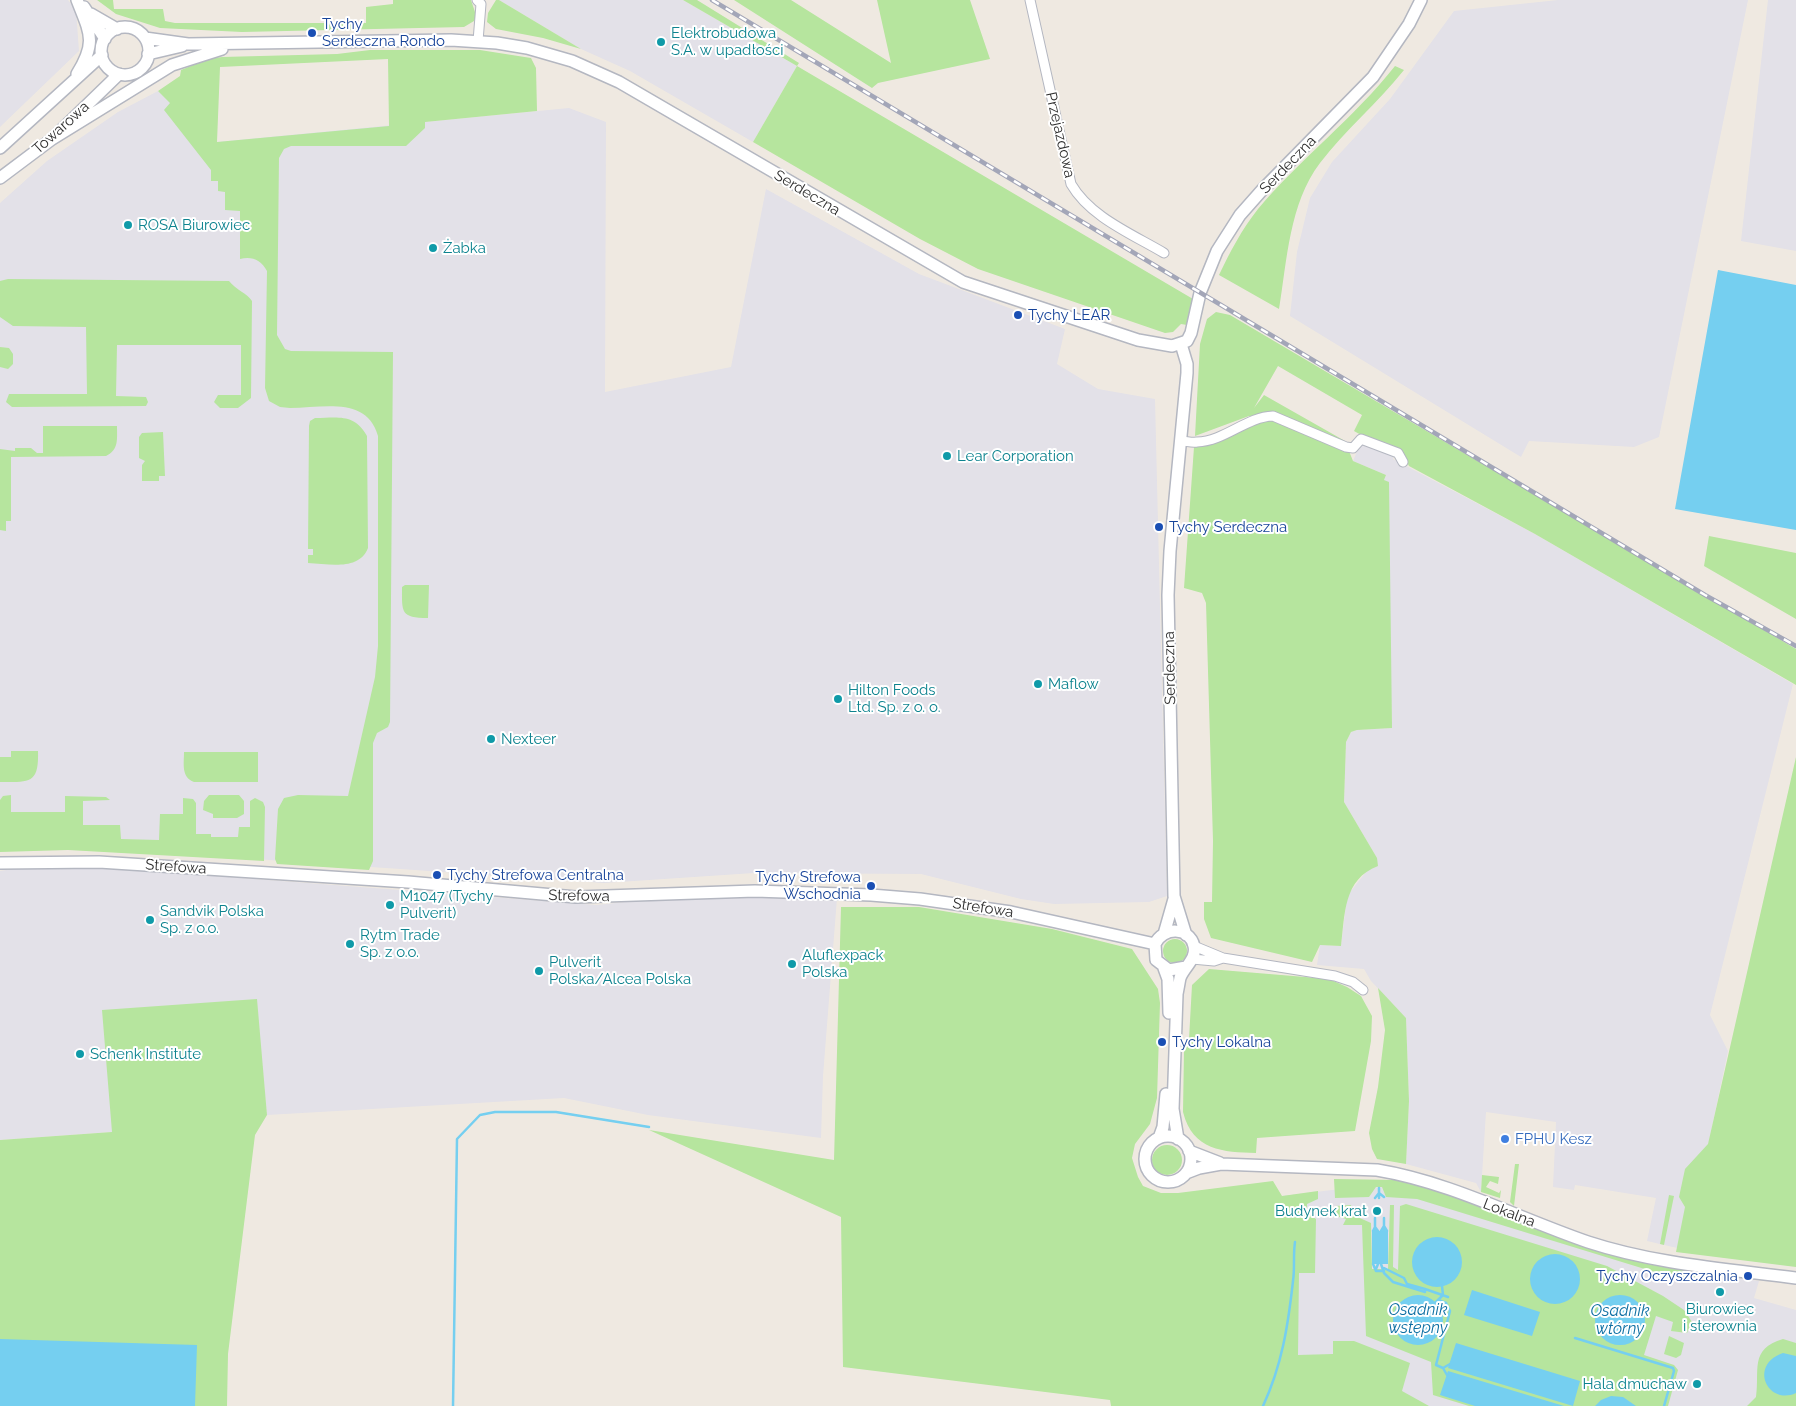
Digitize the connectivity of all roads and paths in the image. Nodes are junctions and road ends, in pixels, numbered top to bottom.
1 (77, 0) edge
2 (478, 0) edge
3 (1030, 0) edge
4 (1422, 0) edge
5 (90, 14) junction
6 (117, 29) junction
7 (145, 38) junction
8 (105, 39) junction
9 (478, 41) junction
10 (255, 43) junction
11 (188, 44) junction
12 (148, 54) junction
13 (102, 55) junction
14 (119, 74) junction
15 (72, 81) junction
16 (52, 139) junction
17 (0, 148) edge
18 (0, 178) edge
19 (1164, 253) dead end
20 (1182, 344) junction
21 (1181, 441) junction
22 (1403, 462) dead end
23 (0, 863) edge
24 (1174, 896) junction
25 (1164, 934) junction
26 (1186, 935) junction
27 (1155, 944) junction
28 (1194, 946) junction
29 (1223, 958) junction
30 (1189, 963) junction
31 (1164, 968) junction
32 (1363, 990) dead end
33 (1159, 1138) junction
34 (1178, 1139) junction
35 (1189, 1151) junction
36 (1221, 1164) junction
37 (1186, 1173) junction
38 (1796, 1278) edge

1 - 5 street
1 - 15 street
2 - 9 street
3 - 19 street, Przejazdowa
4 - 20 street, Serdeczna
5 - 6 street
5 - 8 street
6 - 7 street
6 - 8 street
7 - 11 street
7 - 12 street
8 - 13 street
9 - 10 street, Serdeczna
9 - 20 street, Serdeczna
10 - 11 street
10 - 16 street
11 - 12 street
12 - 14 street
13 - 14 street
13 - 15 street, Towarowa
14 - 16 street, Towarowa
15 - 17 street, Towarowa
16 - 18 street, Towarowa
20 - 21 street, Serdeczna
21 - 22 street
21 - 24 street, Serdeczna
23 - 27 street, Strefowa
24 - 25 street, Serdeczna
24 - 26 street, Serdeczna
25 - 26 street
25 - 27 street
26 - 28 street
27 - 31 street
28 - 29 street
28 - 30 street
29 - 30 street
29 - 32 street
30 - 31 street
30 - 34 street
31 - 33 street
33 - 34 street
33 - 37 street
34 - 35 street
35 - 36 street, Lokalna
35 - 37 street
36 - 37 street, Lokalna
36 - 38 street, Lokalna

